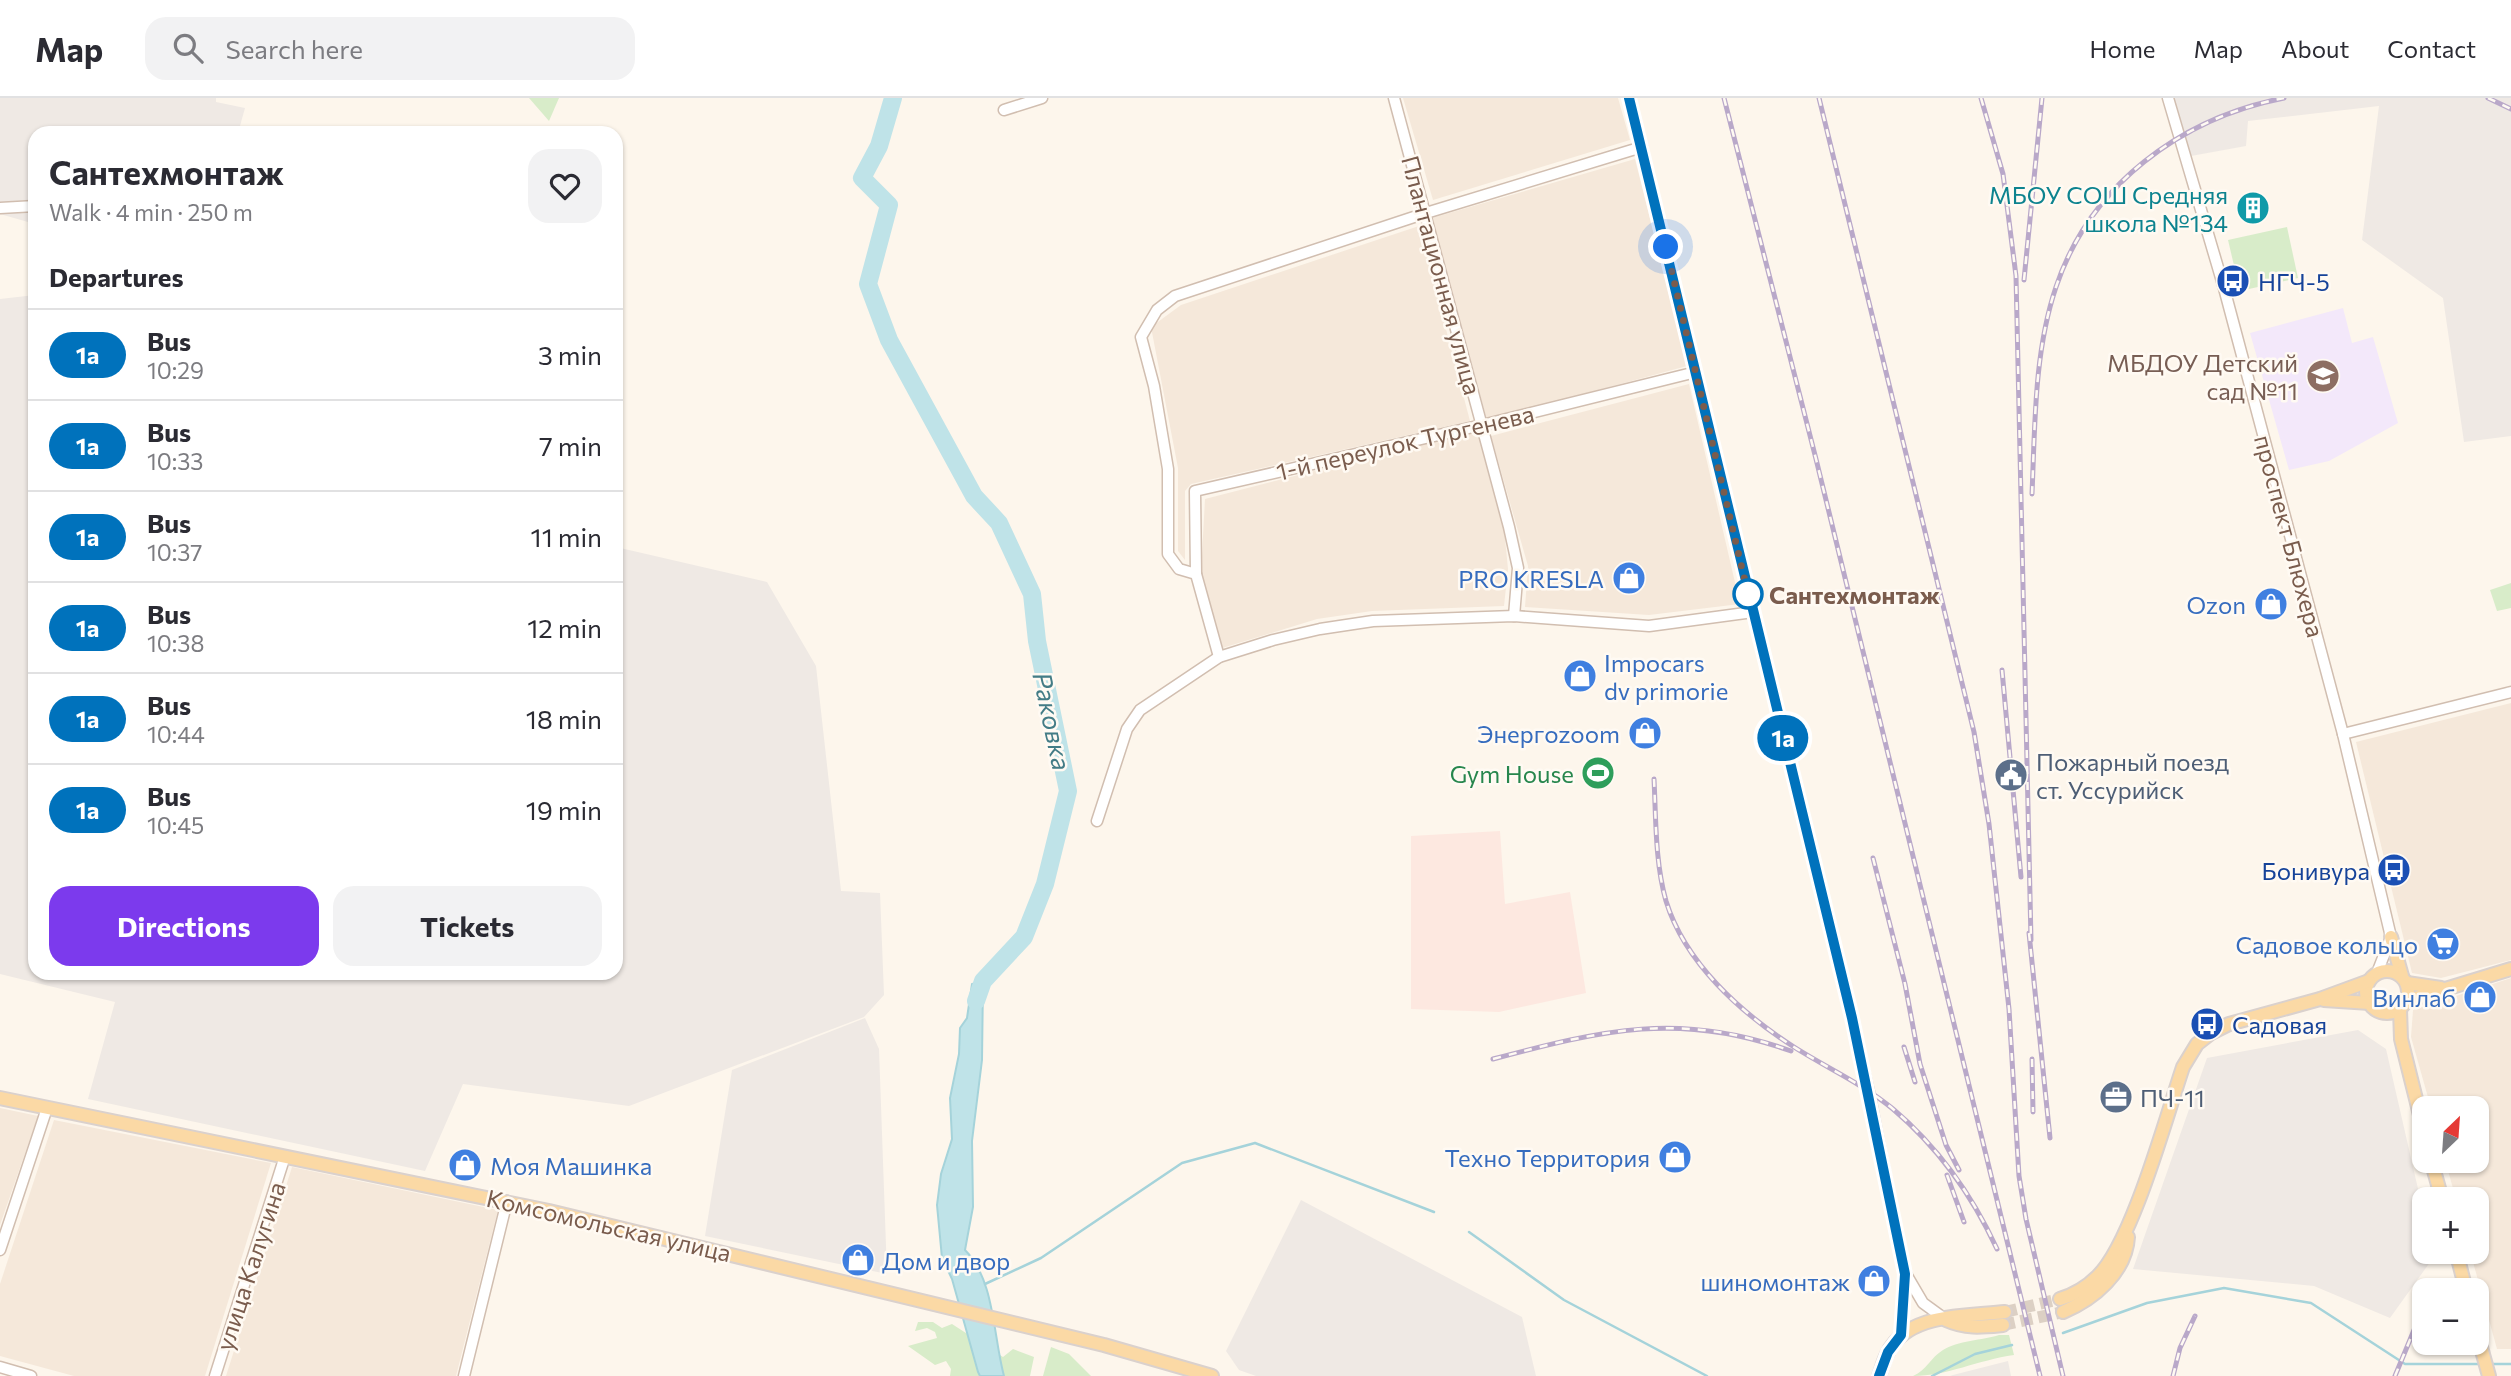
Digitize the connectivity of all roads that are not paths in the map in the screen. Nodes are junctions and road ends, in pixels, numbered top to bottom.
1 (1042, 98) edge
2 (1394, 98) edge
3 (1629, 98) edge
4 (2168, 98) edge
5 (1004, 110) dead end
6 (1643, 147) junction
7 (28, 206) edge
8 (0, 208) edge
9 (1426, 213) junction
10 (1696, 372) junction
11 (1482, 425) junction
12 (1196, 574) junction
13 (1753, 612) junction
14 (1514, 617) junction
15 (1219, 657) junction
16 (2511, 692) edge
17 (2343, 734) junction
18 (1097, 821) dead end
19 (2391, 937) junction
20 (2511, 969) edge
21 (2373, 977) junction
22 (2404, 979) junction
23 (2441, 988) junction
24 (2320, 999) junction
25 (2370, 1003) junction
26 (2403, 1005) junction
27 (2381, 1012) junction
28 (2401, 1039) junction
29 (2415, 1096) edge
30 (0, 1098) edge
31 (47, 1108) junction
32 (285, 1156) junction
33 (507, 1201) junction
34 (0, 1250) edge
35 (1905, 1274) junction
36 (2062, 1306) tunnel mouth
37 (2004, 1318) tunnel mouth
38 (1945, 1319) junction
39 (1901, 1335) junction
40 (2483, 1355) edge
41 (0, 1367) edge
42 (31, 1376) edge
43 (215, 1376) edge
44 (464, 1376) edge
45 (1212, 1376) edge
46 (1879, 1376) edge
47 (2489, 1376) edge

1 - 5 street
2 - 9 street, Плантационная улица
3 - 6 street
4 - 17 street, проспект Блюхера
6 - 9 street
6 - 10 street
7 - 8 street
9 - 11 street, Плантационная улица
9 - 12 street
10 - 11 street, 1-й переулок Тургенева
10 - 13 street
11 - 12 street, 1-й переулок Тургенева
11 - 14 street, Плантационная улица
12 - 15 street
13 - 14 street
13 - 35 street
14 - 15 street
15 - 18 street
16 - 17 street
17 - 19 street, проспект Блюхера
19 - 21 street
19 - 22 main road
20 - 23 main road
21 - 22 main road
21 - 24 main road
21 - 25 main road
22 - 23 main road
22 - 26 main road
23 - 26 main road
24 - 25 main road
24 - 36 main road
25 - 27 main road
26 - 27 main road
26 - 28 main road
27 - 28 main road
28 - 29 main road
30 - 31 main road, Комсомольская улица
31 - 32 main road, Комсомольская улица
31 - 34 street
32 - 33 main road, Комсомольская улица
32 - 43 street, улица Калугина
33 - 44 street
33 - 45 main road, Комсомольская улица
35 - 38 street
35 - 39 street
37 - 38 main road
38 - 39 main road
39 - 46 main road
40 - 47 main road
41 - 42 street

